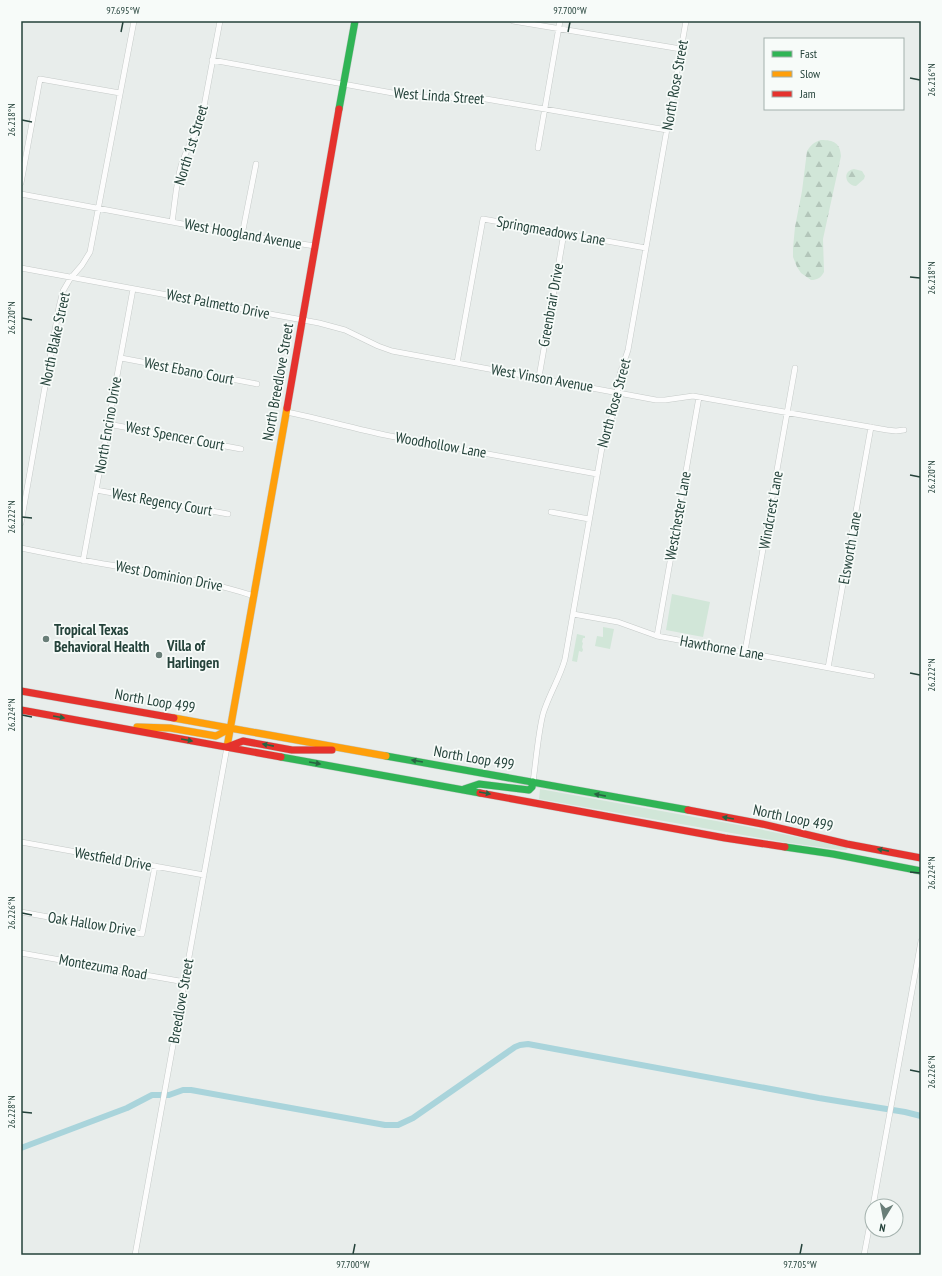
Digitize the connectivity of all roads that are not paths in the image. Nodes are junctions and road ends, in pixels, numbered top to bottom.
1 (133, 21) edge
2 (220, 21) edge
3 (354, 21) edge
4 (513, 21) edge
5 (560, 21) edge
6 (686, 21) edge
7 (559, 30) junction
8 (681, 49) junction
9 (212, 60) junction
10 (343, 84) junction
11 (120, 93) junction
12 (544, 108) junction
13 (667, 130) junction
14 (538, 148) dead end
15 (256, 164) dead end
16 (21, 183) edge
17 (21, 194) edge
18 (99, 208) junction
19 (172, 222) junction
20 (564, 233) junction
21 (242, 235) junction
22 (315, 246) junction
23 (646, 248) junction
24 (21, 268) edge
25 (72, 277) junction
26 (133, 289) junction
27 (302, 320) junction
28 (121, 358) junction
29 (457, 363) junction
30 (795, 368) dead end
31 (538, 377) junction
32 (258, 384) dead end
33 (617, 392) junction
34 (699, 397) junction
35 (287, 412) junction
36 (788, 413) junction
37 (108, 424) junction
38 (872, 427) junction
39 (904, 430) dead end
40 (242, 449) dead end
41 (597, 474) junction
42 (96, 490) junction
43 (551, 512) dead end
44 (228, 514) dead end
45 (589, 519) junction
46 (21, 523) edge
47 (21, 548) edge
48 (83, 560) junction
49 (254, 596) junction
50 (573, 614) junction
51 (657, 636) junction
52 (745, 652) junction
53 (828, 668) junction
54 (872, 676) dead end
55 (21, 691) edge
56 (21, 710) edge
57 (115, 727) junction
58 (231, 728) junction
59 (227, 747) junction
60 (348, 749) junction
61 (533, 782) junction
62 (463, 790) junction
63 (21, 842) edge
64 (921, 858) edge
65 (154, 866) junction
66 (921, 870) edge
67 (204, 875) junction
68 (21, 912) edge
69 (921, 942) edge
70 (21, 953) edge
71 (185, 982) junction
72 (874, 1198) edge
73 (867, 1238) edge
74 (135, 1255) edge
75 (864, 1255) edge

1 - 11 street, North Blake Street
2 - 9 street, North 1st Street
3 - 10 main road, North Breedlove Street
4 - 7 street
5 - 7 street
6 - 8 street, North Rose Street
7 - 8 street
7 - 12 street
8 - 13 street, North Rose Street
9 - 10 street, West Linda Street
9 - 19 street, North 1st Street
10 - 12 street, West Linda Street
10 - 22 main road, North Breedlove Street
11 - 16 street
11 - 18 street, North Blake Street
12 - 13 street, West Linda Street
12 - 14 street
13 - 23 street, North Rose Street
15 - 21 street
17 - 18 street, West Hoogland Avenue
18 - 19 street, West Hoogland Avenue
18 - 25 street, North Blake Street
19 - 21 street, West Hoogland Avenue
20 - 23 street, Springmeadows Lane
20 - 29 street, Springmeadows Lane
20 - 31 street, Greenbrair Drive
21 - 22 street, West Hoogland Avenue
22 - 27 main road, North Breedlove Street
23 - 33 street, North Rose Street
24 - 25 street, West Palmetto Drive
25 - 26 street, West Palmetto Drive
25 - 46 street, North Blake Street
26 - 27 street, West Palmetto Drive
26 - 28 street, North Encino Drive
27 - 29 street, West Vinson Avenue
27 - 35 main road, North Breedlove Street
28 - 32 street, West Ebano Court
28 - 37 street, North Encino Drive
29 - 31 street, West Vinson Avenue
30 - 36 street, Windcrest Lane
31 - 33 street, West Vinson Avenue
33 - 34 street, West Vinson Avenue
33 - 41 street, North Rose Street
34 - 36 street, West Vinson Avenue
34 - 51 street, Westchester Lane
35 - 41 street, Woodhollow Lane
35 - 49 main road, North Breedlove Street
36 - 38 street, West Vinson Avenue
36 - 52 street, Windcrest Lane
37 - 40 street, West Spencer Court
37 - 42 street, North Encino Drive
38 - 39 street, West Vinson Avenue
38 - 53 street, Elsworth Lane
41 - 45 street, North Rose Street
42 - 44 street, West Regency Court
42 - 48 street, North Encino Drive
43 - 45 street
45 - 50 street, North Rose Street
47 - 48 street, West Dominion Drive
48 - 49 street, West Dominion Drive
49 - 58 main road, North Breedlove Street
50 - 51 street, Hawthorne Lane
50 - 61 street, North Rose Street
51 - 52 street, Hawthorne Lane
52 - 53 street, Hawthorne Lane
53 - 54 street, Hawthorne Lane
55 - 58 main road, North Loop 499
56 -> 57 main road, North Loop 499
57 - 58 main road
57 -> 59 main road, North Loop 499
58 - 59 main road, North Breedlove Street
58 - 60 main road, North Loop 499
60 -> 59 main road
59 -> 62 main road, North Loop 499
59 - 67 street, Breedlove Street
61 -> 60 main road, North Loop 499
61 - 62 main road
64 -> 61 main road, North Loop 499
62 -> 66 main road, North Loop 499
63 - 65 street, Westfield Drive
65 - 67 street, Westfield Drive
65 - 68 street, Oak Hallow Drive
67 - 71 street, Breedlove Street
69 - 72 street
70 - 71 street, Montezuma Road
71 - 74 street, Breedlove Street
73 - 75 street

